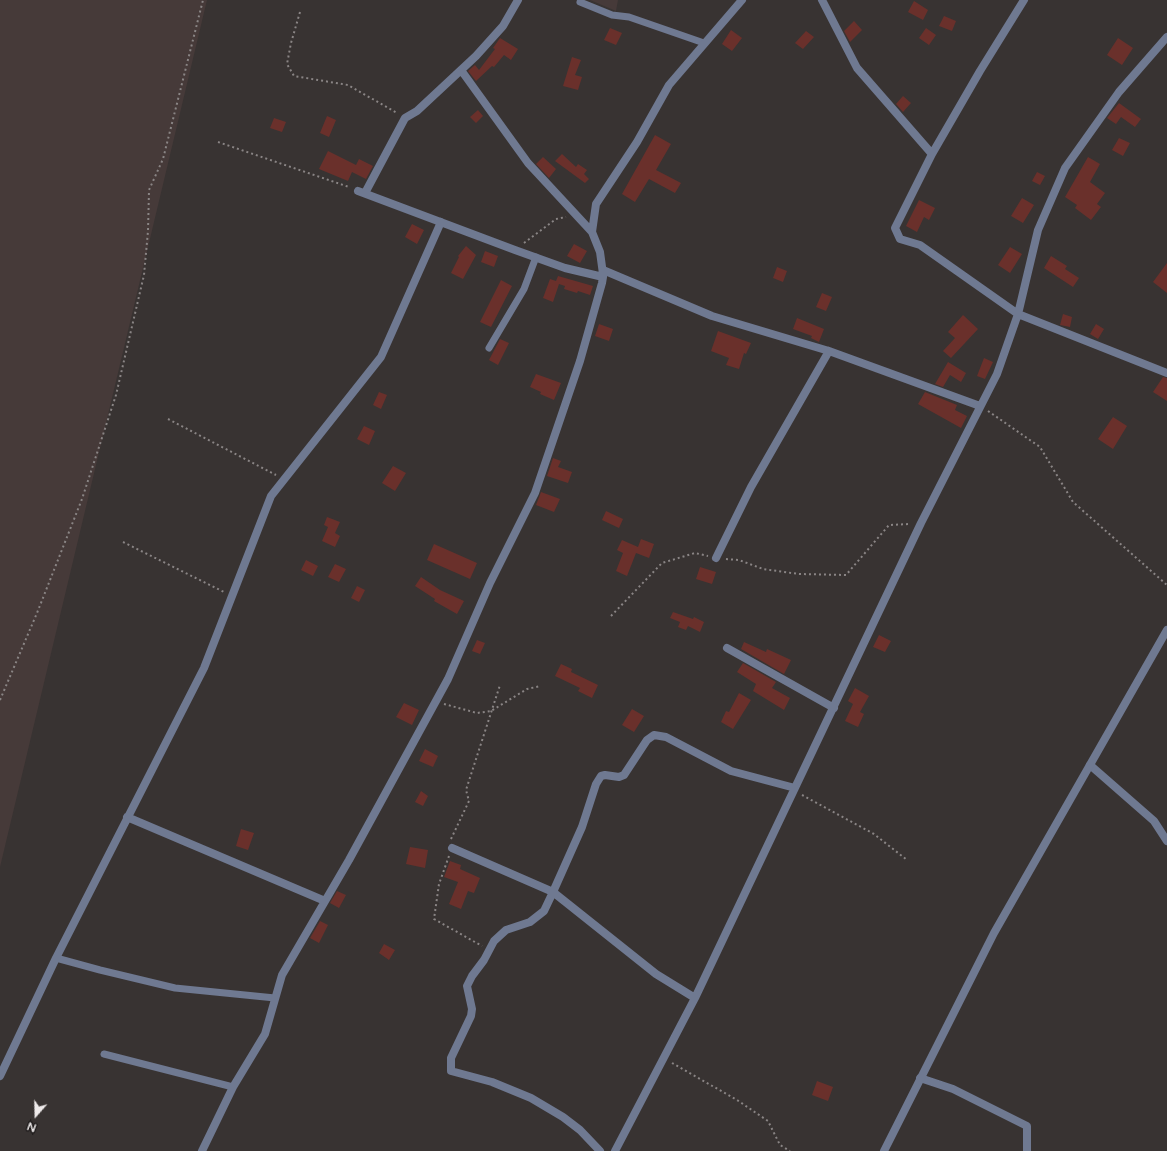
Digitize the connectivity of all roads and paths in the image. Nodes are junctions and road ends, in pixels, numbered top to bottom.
1 (203, 0) edge
2 (518, 0) edge
3 (742, 0) edge
4 (822, 0) edge
5 (1024, 0) edge
6 (580, 2) dead end
7 (300, 12) dead end
8 (1167, 37) edge
9 (704, 43) junction
10 (461, 70) junction
11 (405, 118) junction
12 (218, 142) dead end
13 (932, 154) junction
14 (362, 192) junction
15 (577, 215) junction
16 (441, 222) junction
17 (592, 232) junction
18 (516, 250) junction
19 (536, 257) junction
20 (603, 273) junction
21 (1018, 314) junction
22 (489, 348) dead end
23 (829, 351) junction
24 (1167, 373) edge
25 (980, 406) junction
26 (168, 419) dead end
27 (284, 479) junction
28 (921, 523) junction
29 (124, 542) dead end
30 (716, 558) junction
31 (1167, 585) edge
32 (232, 596) junction
33 (611, 616) dead end
34 (1167, 630) edge
35 (728, 648) dead end
36 (500, 686) dead end
37 (542, 686) dead end
38 (0, 700) edge
39 (435, 702) junction
40 (834, 708) junction
41 (491, 711) junction
42 (1090, 766) junction
43 (794, 789) junction
44 (127, 817) junction
45 (1167, 841) edge
46 (452, 848) junction
47 (907, 860) dead end
48 (553, 892) junction
49 (325, 901) junction
50 (489, 950) junction
51 (56, 958) junction
52 (275, 998) junction
53 (695, 998) junction
54 (104, 1054) dead end
55 (664, 1058) junction
56 (0, 1076) edge
57 (920, 1078) junction
58 (233, 1087) junction
59 (202, 1151) edge
60 (600, 1151) edge
61 (615, 1151) edge
62 (790, 1151) edge
63 (884, 1151) edge
64 (1027, 1151) edge

1 - 38 path
2 - 10 street
3 - 9 street
4 - 13 street
5 - 13 street
6 - 9 lane
7 - 11 path
8 - 21 street
9 - 17 street
10 - 11 street
10 - 15 street
11 - 14 street
12 - 14 path
13 - 21 street
14 - 16 street
15 - 17 street
15 - 18 path
16 - 18 street
16 - 27 street
17 - 20 street
18 - 19 street
19 - 20 street
19 - 22 lane
20 - 23 street
20 - 39 street
21 - 24 street
21 - 25 street
23 - 25 street
23 - 30 street
25 - 28 street
25 - 31 path
26 - 27 path
27 - 32 street
28 - 30 path
28 - 40 street
29 - 32 path
30 - 33 path
32 - 44 street
34 - 42 street
35 - 40 street
36 - 41 path
37 - 41 path
39 - 41 path
39 - 49 street
40 - 43 street
41 - 46 path
42 - 45 street
42 - 57 street
43 - 47 path
43 - 48 street
43 - 53 street
44 - 49 street
44 - 51 street
46 - 48 street
46 - 50 path
48 - 50 street
48 - 53 street
49 - 52 street
50 - 60 street
51 - 52 lane
51 - 56 street
52 - 58 street
53 - 55 street
54 - 58 lane
55 - 61 street
55 - 62 path
57 - 63 street
57 - 64 street
58 - 59 street

